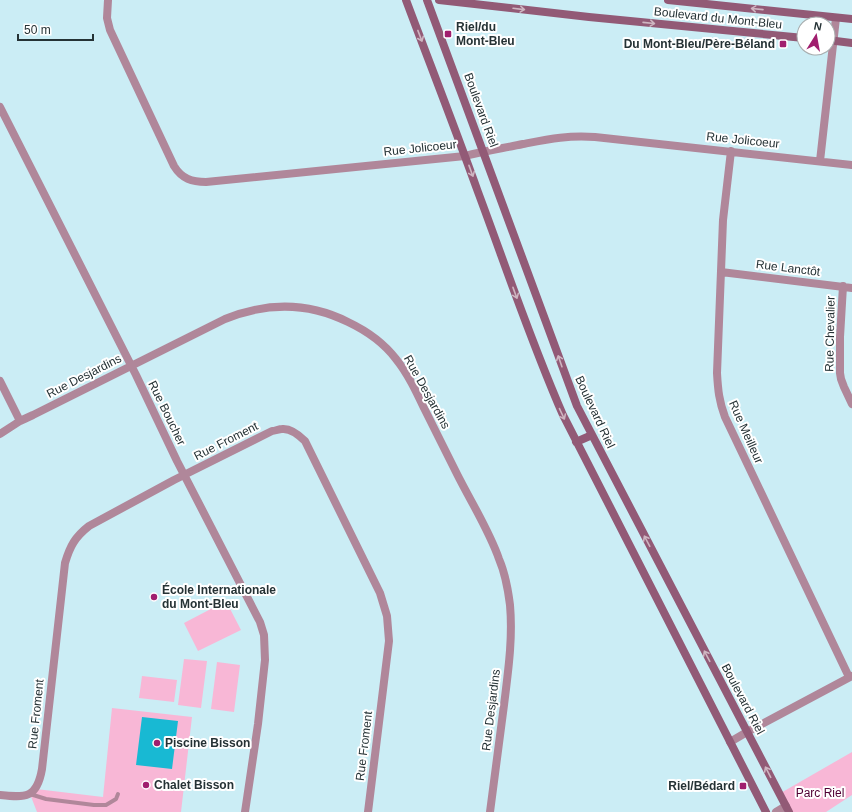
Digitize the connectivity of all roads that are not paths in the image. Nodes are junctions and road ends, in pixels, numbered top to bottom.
1 (108, 0) edge
2 (406, 0) edge
3 (427, 0) edge
4 (439, 0) edge
5 (668, 0) edge
6 (817, 16) edge
7 (836, 18) edge
8 (852, 19) edge
9 (796, 37) edge
10 (836, 41) edge
11 (852, 43) edge
12 (830, 56) edge
13 (0, 107) edge
14 (484, 151) junction
15 (731, 151) junction
16 (465, 156) junction
17 (820, 161) junction
18 (852, 165) edge
19 (721, 272) junction
20 (843, 286) junction
21 (852, 288) edge
22 (131, 366) junction
23 (0, 380) edge
24 (852, 404) edge
25 (20, 421) junction
26 (0, 434) edge
27 (592, 435) junction
28 (576, 442) junction
29 (184, 475) junction
30 (851, 677) edge
31 (747, 732) junction
32 (730, 742) junction
33 (30, 794) junction
34 (118, 794) dead end
35 (0, 795) edge
36 (787, 809) edge
37 (245, 812) edge
38 (368, 812) edge
39 (490, 812) edge
40 (766, 812) edge
41 (776, 812) edge

1 - 16 street, Rue Jolicoeur
2 -> 16 street
3 - 14 street, Boulevard Riel
4 -> 9 street, Boulevard du Mont-Bleu
6 -> 5 street, Boulevard du Mont-Bleu
7 - 8 street, Boulevard du Mont-Bleu
10 - 11 street
12 - 17 street
13 - 22 street, Rue Boucher
14 - 15 street, Rue Jolicoeur
14 - 16 street, Rue Jolicoeur
27 -> 14 street, Boulevard Riel
15 - 17 street, Rue Jolicoeur
15 - 19 street, Rue Meilleur
16 -> 28 street
17 - 18 street, Rue Jolicoeur
19 - 20 street, Rue Lanctôt
19 - 30 street, Rue Meilleur
20 - 21 street, Rue Lanctôt
20 - 24 street, Rue Chevalier
22 - 25 street, Rue Desjardins
22 - 29 street, Rue Boucher
22 - 39 street, Rue Desjardins
23 - 25 street
25 - 26 street, Rue Desjardins
27 - 28 street
31 -> 27 street, Boulevard Riel
28 - 32 street
29 - 33 street, Rue Froment
29 - 37 street, Rue Boucher
29 - 38 street, Rue Froment
30 - 31 street
31 - 32 street
36 -> 31 street, Boulevard Riel
32 - 40 street
33 - 34 lane
33 - 35 street
36 - 41 street

